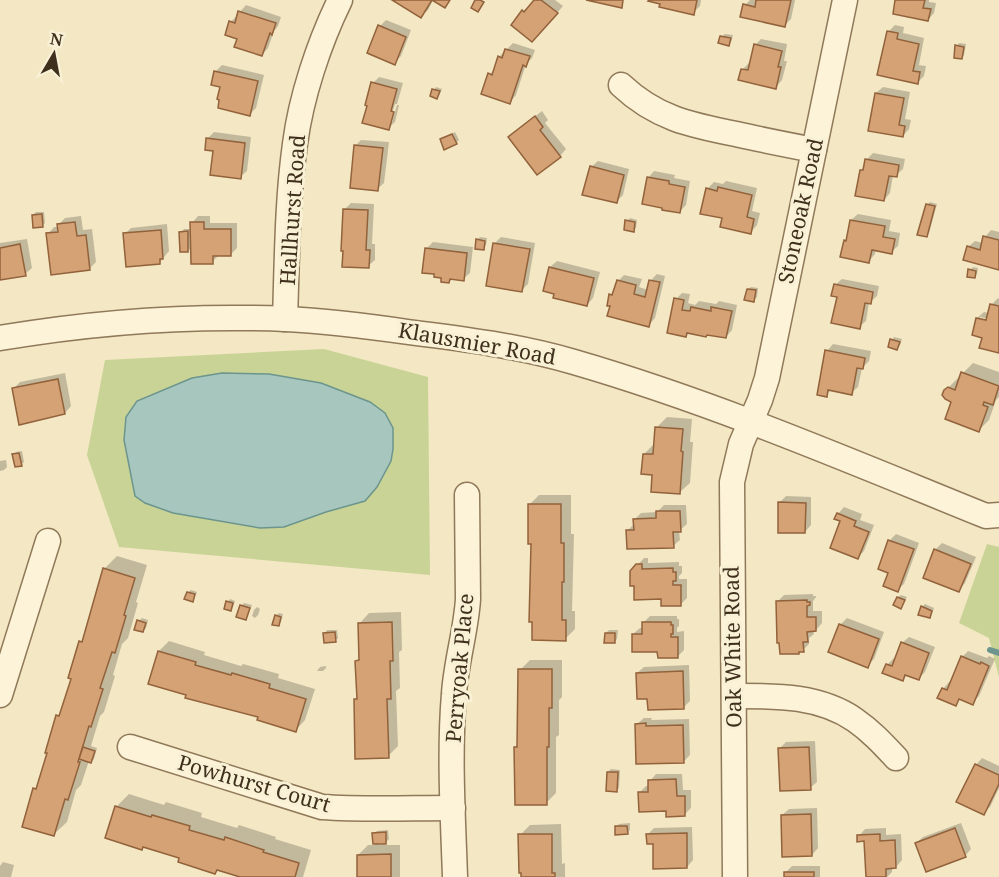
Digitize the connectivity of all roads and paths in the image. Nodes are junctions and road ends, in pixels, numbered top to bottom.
1 (340, 0) edge
2 (845, 0) edge
3 (621, 85) dead end
4 (814, 150) junction
5 (285, 319) junction
6 (0, 339) edge
7 (751, 421) junction
8 (467, 495) dead end
9 (999, 515) edge
10 (48, 541) dead end
11 (0, 695) edge
12 (734, 696) junction
13 (130, 747) dead end
14 (896, 758) dead end
15 (453, 808) junction
16 (456, 877) edge
17 (735, 877) edge

1 - 5 street, Hallhurst Road
2 - 4 street, Stoneoak Road
3 - 4 street
4 - 7 street, Stoneoak Road
5 - 6 street, Klausmier Road
5 - 7 street, Klausmier Road
7 - 9 street, Klausmier Road
7 - 12 street, Oak White Road
8 - 15 street, Perryoak Place
10 - 11 street
12 - 14 street
12 - 17 street, Oak White Road
13 - 15 street, Powhurst Court
15 - 16 street, Perryoak Place

